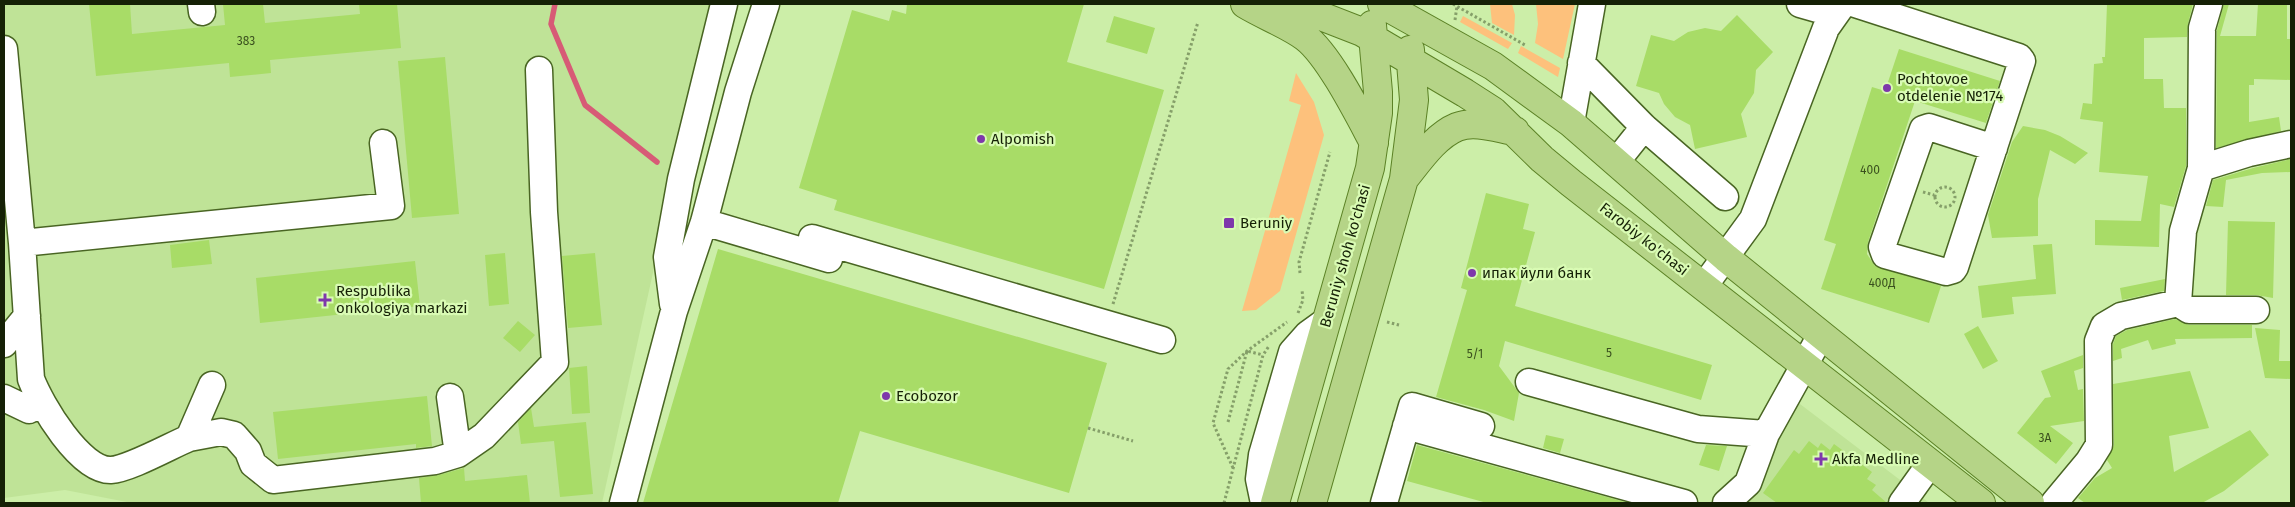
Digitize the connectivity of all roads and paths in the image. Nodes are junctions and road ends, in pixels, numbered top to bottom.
1 (724, 4) edge
2 (766, 4) edge
3 (1245, 4) edge
4 (1290, 4) edge
5 (1369, 4) edge
6 (1592, 4) edge
7 (1800, 4) edge
8 (2209, 4) edge
9 (1455, 5) edge
10 (1844, 7) edge
11 (1396, 8) edge
12 (1455, 20) dead end
13 (1198, 22) dead end
14 (1373, 38) junction
15 (1525, 45) dead end
16 (4, 49) edge
17 (1411, 62) junction
18 (1581, 63) junction
19 (539, 70) dead end
20 (1571, 122) junction
21 (1644, 127) junction
22 (1515, 131) junction
23 (383, 143) dead end
24 (1374, 143) junction
25 (2291, 144) edge
26 (1994, 148) junction
27 (1330, 152) dead end
28 (1616, 162) junction
29 (2201, 168) junction
30 (1404, 179) junction
31 (1725, 197) dead end
32 (1943, 208) joint
33 (11, 209) edge
34 (704, 222) junction
35 (812, 238) dead end
36 (22, 243) junction
37 (1726, 258) junction
38 (829, 259) dead end
39 (1300, 273) dead end
40 (1704, 286) junction
41 (1302, 290) dead end
42 (2178, 303) junction
43 (2256, 310) dead end
44 (674, 311) junction
45 (27, 316) junction
46 (1326, 321) junction
47 (1386, 321) dead end
48 (1107, 324) junction
49 (1399, 325) dead end
50 (1821, 336) junction
51 (1162, 340) dead end
52 (4, 344) edge
53 (1248, 351) junction
54 (1263, 355) dead end
55 (1803, 365) junction
56 (1529, 382) dead end
57 (212, 385) dead end
58 (450, 397) dead end
59 (4, 398) edge
60 (41, 403) junction
61 (1228, 422) dead end
62 (1406, 426) junction
63 (1481, 426) dead end
64 (1088, 428) dead end
65 (1766, 434) junction
66 (188, 438) junction
67 (1133, 441) dead end
68 (458, 454) junction
69 (1930, 464) junction
70 (623, 503) edge
71 (1224, 503) edge
72 (1264, 503) edge
73 (1275, 503) edge
74 (1312, 503) edge
75 (1384, 503) edge
76 (1684, 503) edge
77 (1726, 503) edge
78 (1902, 503) edge
79 (1982, 503) edge
80 (2030, 503) edge
81 (2054, 503) edge

1 - 44 street
2 - 34 street
3 - 24 main road
4 - 14 main road, Farobiy ko'chasi
5 - 14 main road, Beruniy shoh ko'chasi
6 - 18 street
7 - 10 street
8 - 29 street
9 - 12 path
9 - 15 path
10 - 26 street
10 - 37 street
11 - 14 main road
11 - 17 main road
11 - 20 main road
13 - 48 path
14 - 17 main road, Farobiy ko'chasi
14 - 24 main road, Beruniy shoh ko'chasi
16 - 33 street
17 - 22 main road, Farobiy ko'chasi
17 - 30 main road
18 - 20 street
18 - 21 street
19 - 68 street
20 - 28 main road
21 - 28 street
21 - 31 street
22 - 30 main road
22 - 40 main road, Farobiy ko'chasi
23 - 36 street
24 - 46 main road, Beruniy shoh ko'chasi
25 - 29 street
26 - 26 street
27 - 39 path
28 - 37 main road
29 - 42 street
30 - 74 main road
32 - 32 path
33 - 36 street
34 - 38 street
34 - 44 street
35 - 48 street
36 - 45 street
37 - 40 street
37 - 50 main road
40 - 55 main road, Farobiy ko'chasi
41 - 53 path
42 - 43 street
42 - 81 street
44 - 70 street
45 - 52 street
45 - 60 street
46 - 72 street
46 - 73 main road, Beruniy shoh ko'chasi
47 - 49 path
48 - 51 street
50 - 55 street
50 - 80 main road
53 - 54 path
53 - 61 path
53 - 71 path
55 - 65 street
55 - 69 main road, Farobiy ko'chasi
56 - 65 street
57 - 66 street
58 - 68 street
59 - 60 street
60 - 66 street
62 - 63 street
62 - 75 street
62 - 76 street
64 - 67 path
65 - 77 street
66 - 68 street
69 - 78 street
69 - 79 main road, Farobiy ko'chasi

